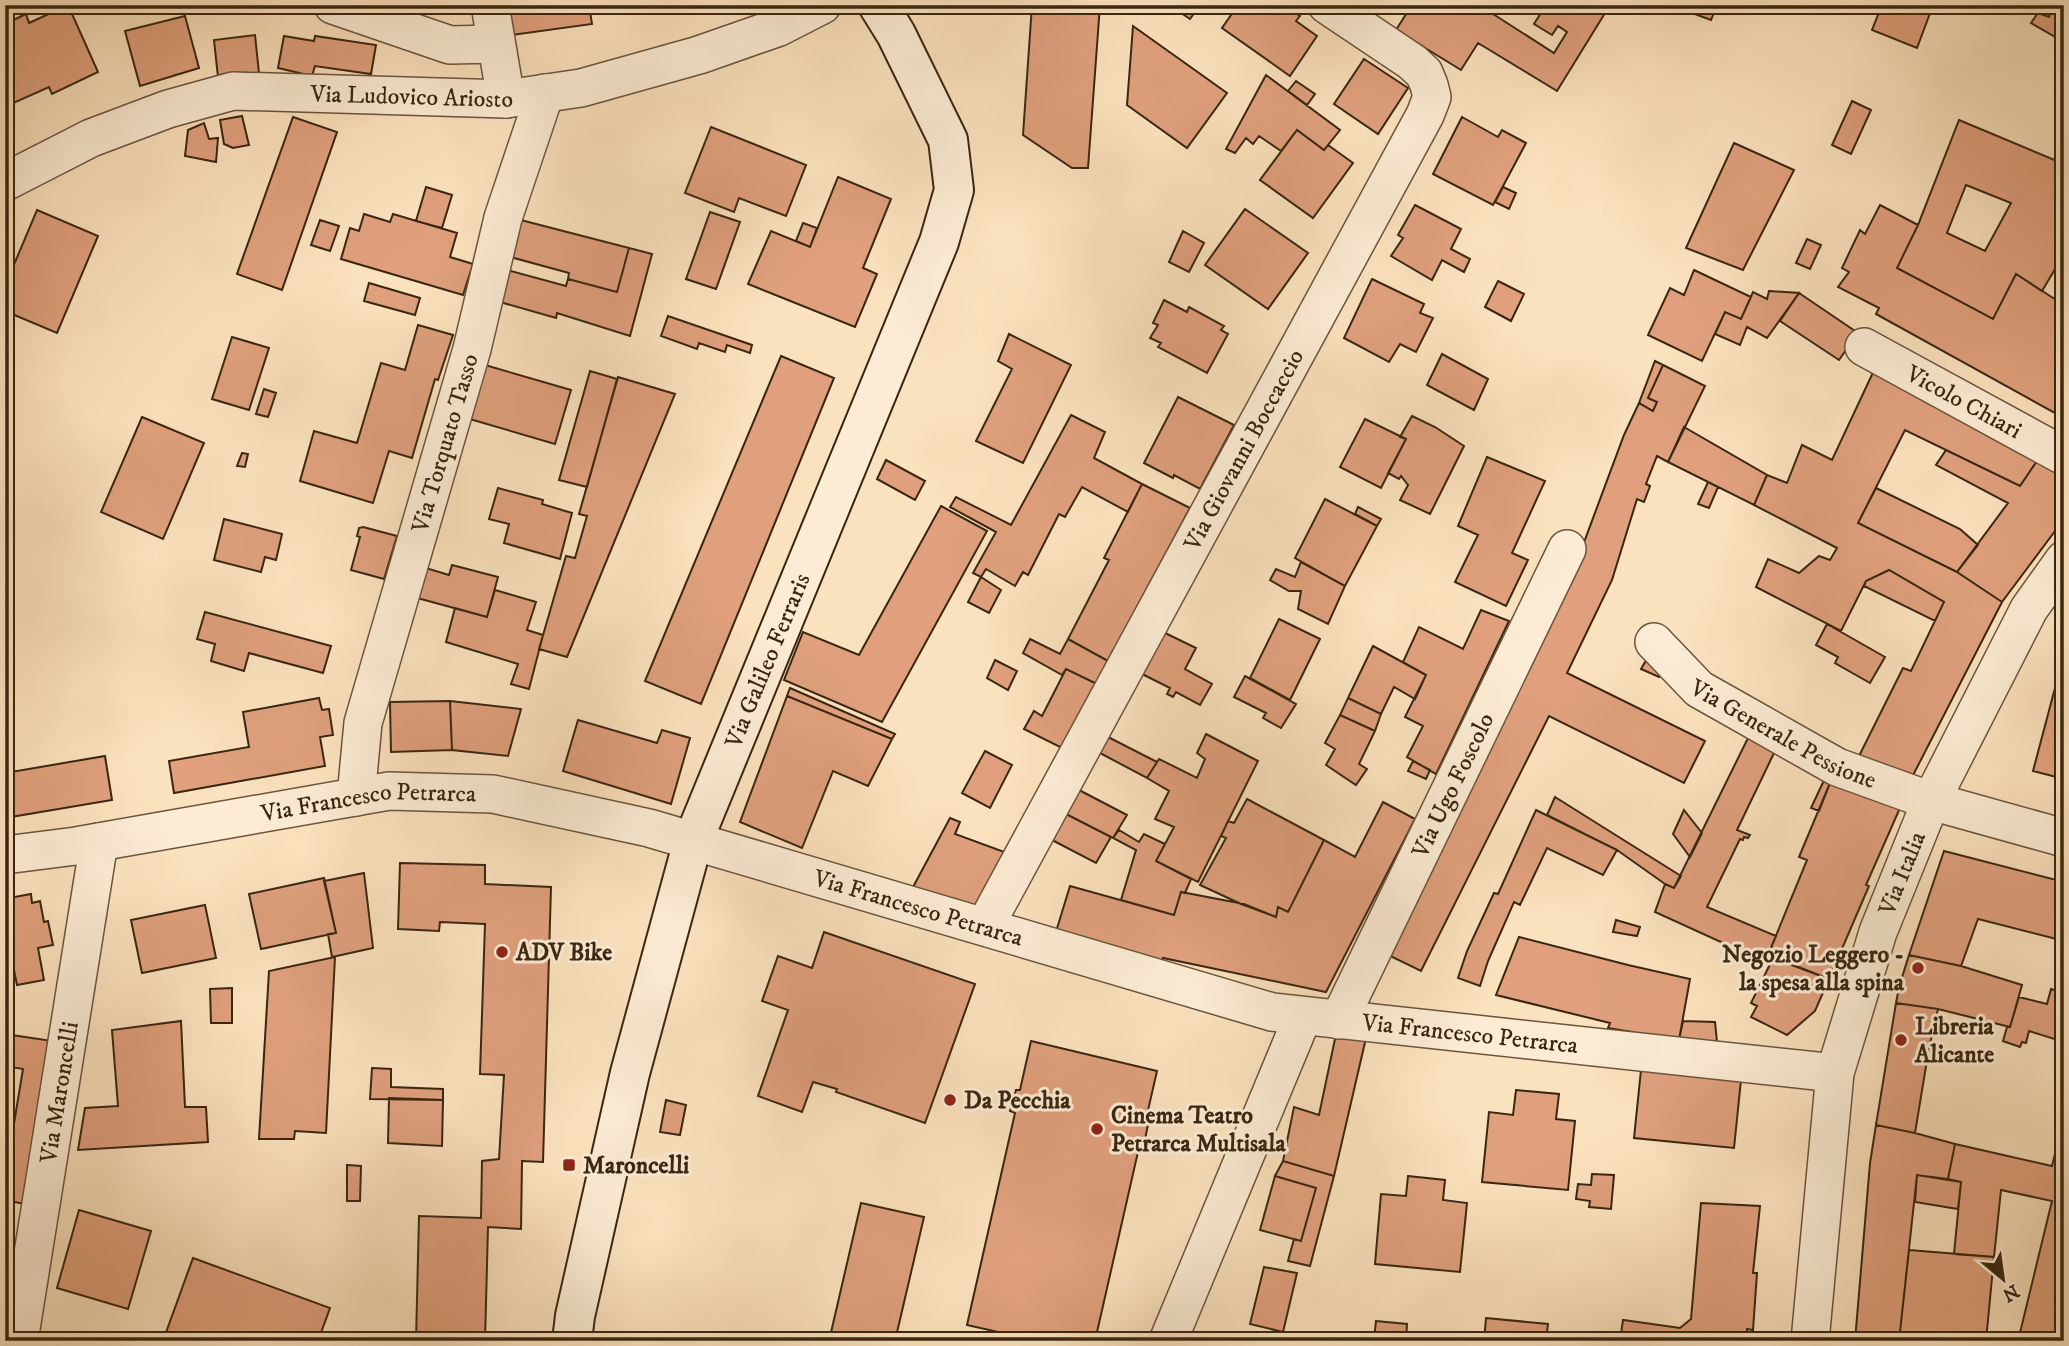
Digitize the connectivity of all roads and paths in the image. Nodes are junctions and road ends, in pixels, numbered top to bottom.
1 (333, 5) edge
2 (490, 5) edge
3 (822, 5) edge
4 (878, 5) edge
5 (1326, 5) edge
6 (496, 44) junction
7 (545, 93) junction
8 (506, 99) junction
9 (5, 182) edge
10 (1864, 347) dead end
11 (2064, 456) edge
12 (1567, 550) dead end
13 (2064, 560) edge
14 (1654, 642) dead end
15 (356, 797) junction
16 (1931, 801) junction
17 (2064, 838) edge
18 (694, 841) junction
19 (99, 842) junction
20 (5, 855) edge
21 (985, 926) junction
22 (1303, 1016) junction
23 (1339, 1020) junction
24 (1835, 1073) junction
25 (19, 1341) edge
26 (572, 1341) edge
27 (1168, 1341) edge
28 (1810, 1341) edge

1 - 6 street
2 - 6 street
3 - 7 street, Via Ludovico Ariosto
4 - 18 main road, Via Galileo Ferraris
5 - 21 street, Via Giovanni Boccaccio
6 - 8 street
7 - 8 street, Via Ludovico Ariosto
7 - 15 street, Via Torquato Tasso
8 - 9 street, Via Ludovico Ariosto
10 - 11 street, Vicolo Chiari
12 - 23 street, Via Ugo Foscolo
13 - 16 street, Via Italia
14 - 16 street, Via Generale Pessione
15 - 18 street, Via Francesco Petrarca
15 - 19 street, Via Francesco Petrarca
16 - 17 street, Via Generale Pessione
16 - 24 street, Via Italia
18 - 21 street, Via Francesco Petrarca
18 - 26 main road, Via Galileo Ferraris
19 - 20 street, Via Francesco Petrarca
19 - 25 street, Via Maroncelli
21 - 22 street, Via Francesco Petrarca
22 - 23 street, Via Francesco Petrarca
22 - 27 street
23 - 24 street, Via Francesco Petrarca
24 - 28 street, Via Italia

